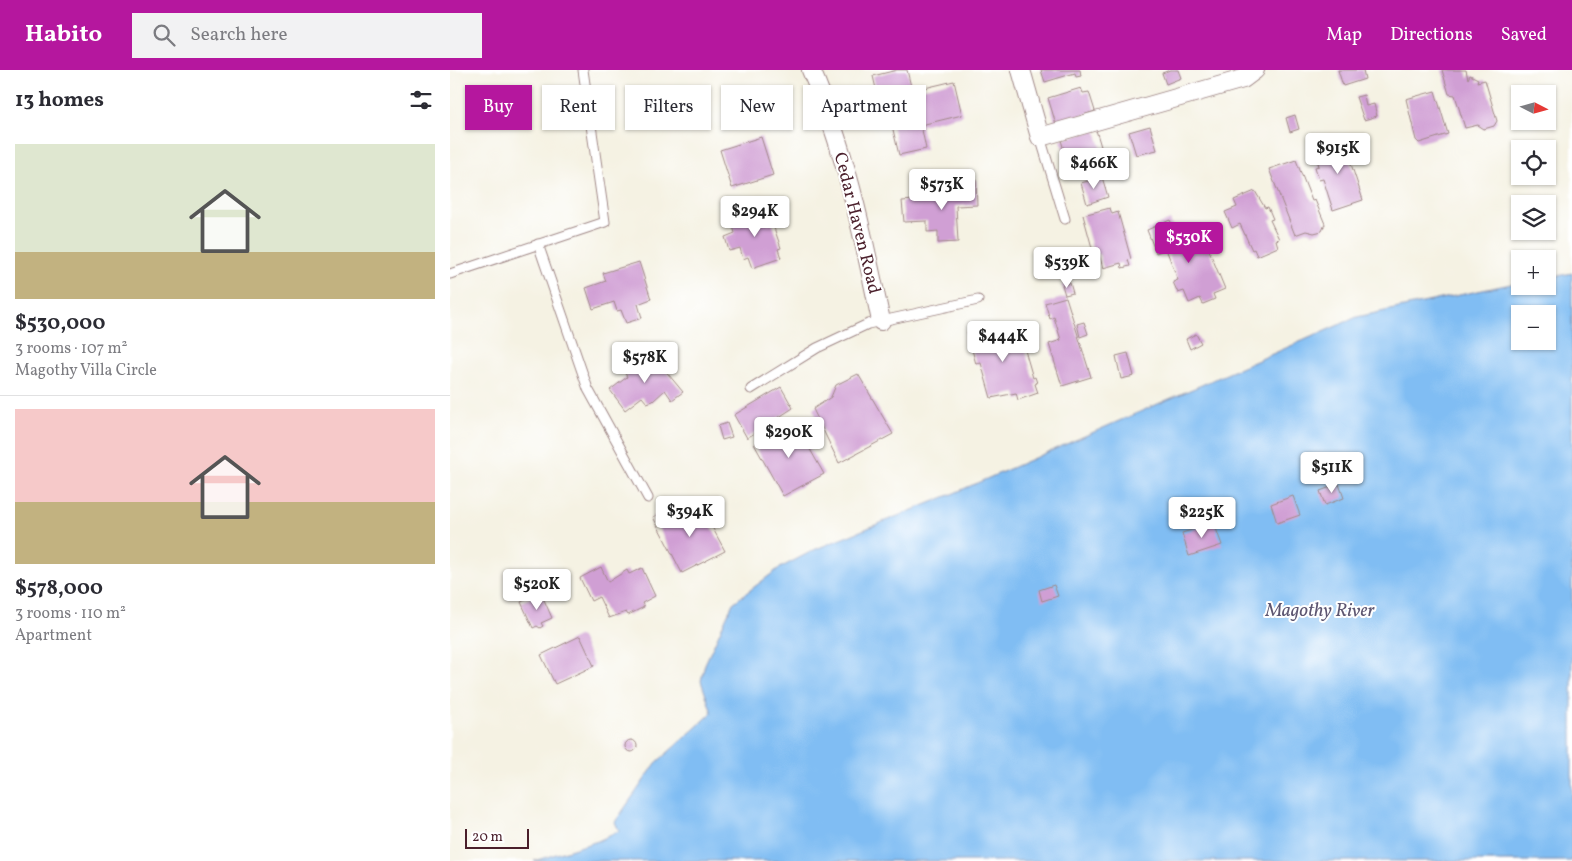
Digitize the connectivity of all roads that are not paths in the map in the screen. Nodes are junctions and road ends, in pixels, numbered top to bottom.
1 (583, 70) edge
2 (811, 70) edge
3 (1020, 70) edge
4 (1255, 70) edge
5 (1040, 137) junction
6 (1065, 218) dead end
7 (538, 244) junction
8 (450, 274) edge
9 (978, 300) dead end
10 (881, 321) junction
11 (751, 389) dead end
12 (648, 498) dead end

1 - 7 lane
2 - 10 street, Cedar Haven Road
3 - 5 street
4 - 5 street
5 - 6 lane
7 - 8 lane
7 - 12 lane
9 - 10 lane
10 - 11 lane

